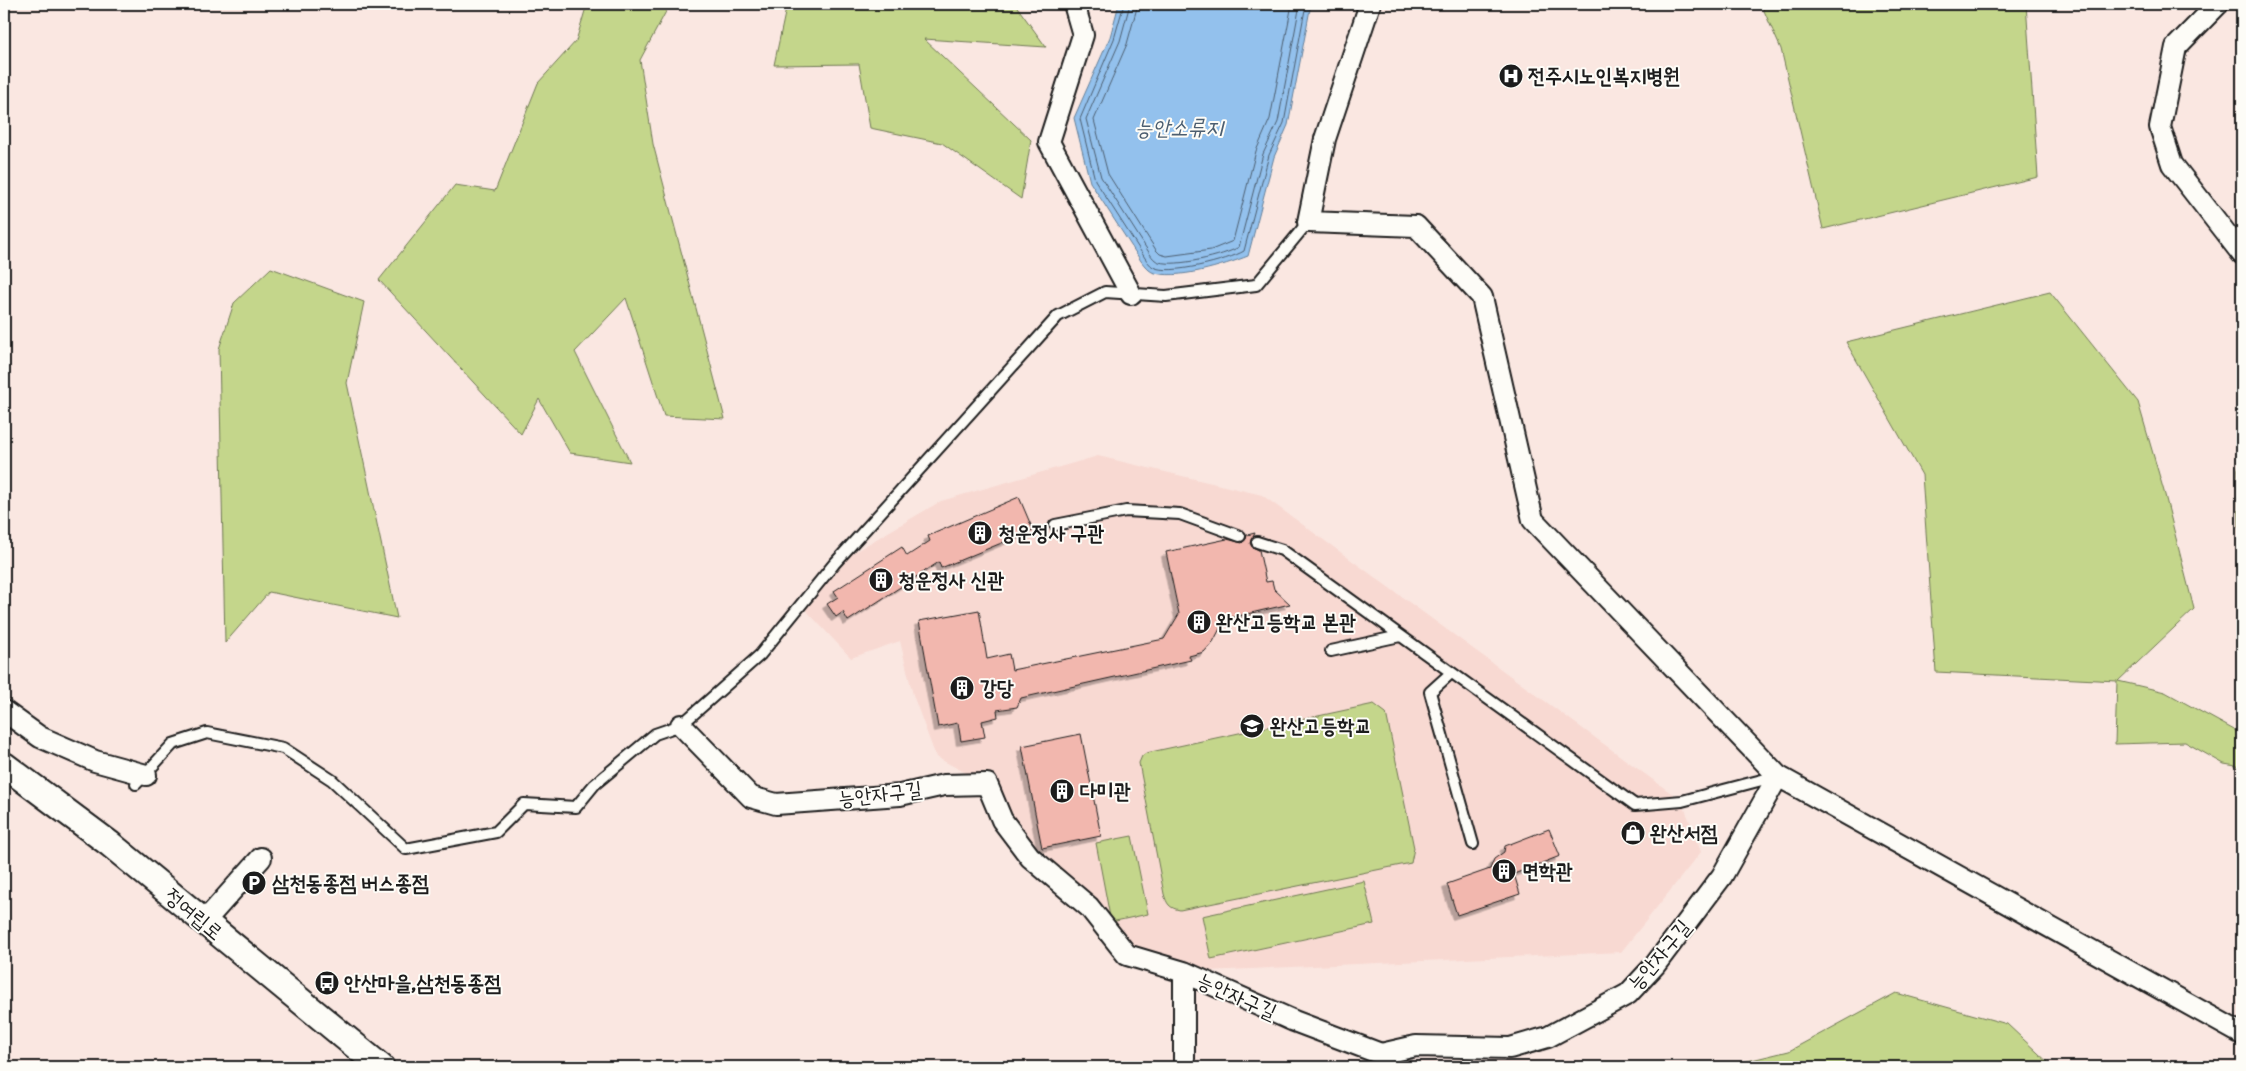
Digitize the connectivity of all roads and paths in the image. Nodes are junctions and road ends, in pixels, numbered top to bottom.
1 (1074, 4) edge
2 (1370, 4) edge
3 (2218, 4) edge
4 (1308, 222) junction
5 (2242, 254) edge
6 (1131, 294) junction
7 (1055, 525) dead end
8 (1240, 536) dead end
9 (1257, 542) dead end
10 (1400, 636) junction
11 (1331, 651) dead end
12 (1451, 673) junction
13 (4, 711) edge
14 (681, 725) junction
15 (4, 765) edge
16 (1778, 776) junction
17 (141, 780) joint
18 (1473, 844) dead end
19 (261, 858) dead end
20 (203, 923) junction
21 (1184, 972) junction
22 (2242, 1034) edge
23 (381, 1067) edge
24 (1184, 1067) edge

1 - 6 street
2 - 4 street
3 - 5 street
4 - 6 lane
4 - 16 street
6 - 14 lane
7 - 8 lane
9 - 10 lane
10 - 11 lane
10 - 12 lane
12 - 16 lane
12 - 18 lane
13 - 17 street
14 - 17 lane
14 - 21 street, 능안자구길
15 - 20 street, 정여립로
16 - 21 street, 능안자구길
16 - 22 street
19 - 20 street
20 - 23 street, 정여립로
21 - 24 street

